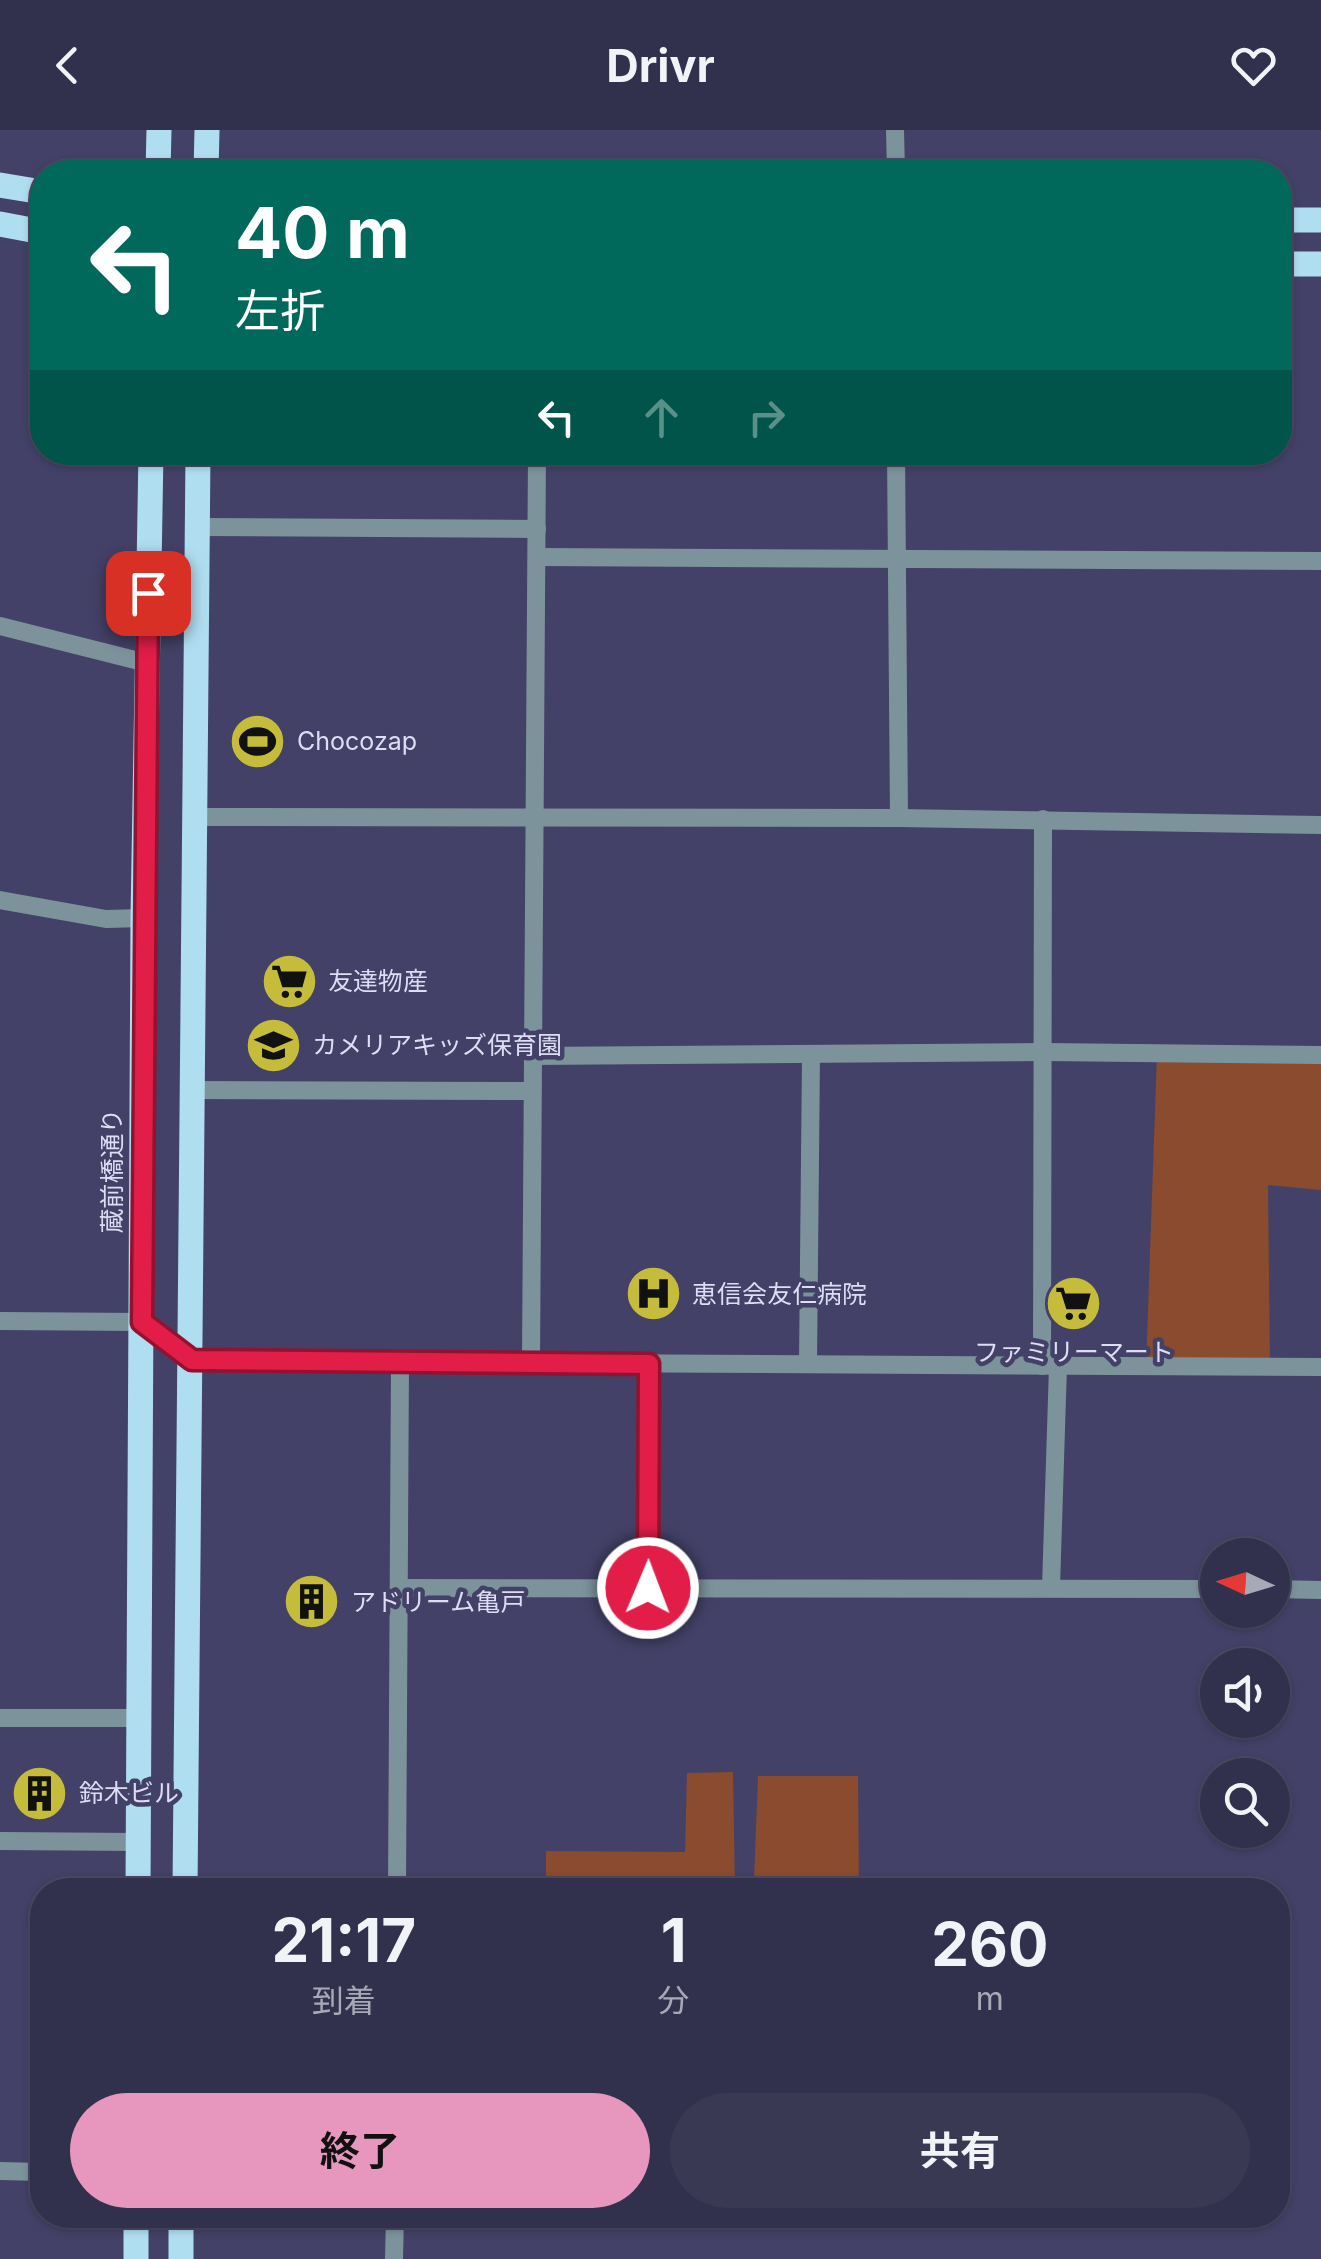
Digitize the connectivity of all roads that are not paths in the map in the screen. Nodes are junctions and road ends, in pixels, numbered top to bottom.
1 (159, 130) edge
2 (207, 130) edge
3 (895, 130) edge
4 (158, 160) edge
5 (206, 160) edge
6 (896, 160) edge
7 (0, 185) edge
8 (30, 190) edge
9 (1292, 220) edge
10 (1321, 220) edge
11 (0, 224) edge
12 (30, 230) edge
13 (1292, 264) edge
14 (1321, 264) edge
15 (151, 465) edge
16 (198, 465) edge
17 (537, 465) edge
18 (896, 465) edge
19 (196, 527) junction
20 (537, 529) junction
21 (538, 557) junction
22 (896, 561) junction
23 (1321, 562) edge
24 (0, 626) edge
25 (147, 663) junction
26 (194, 816) junction
27 (534, 818) junction
28 (899, 818) junction
29 (1043, 820) junction
30 (1321, 824) edge
31 (0, 900) edge
32 (143, 918) junction
33 (1044, 1052) junction
34 (811, 1055) junction
35 (1321, 1055) edge
36 (533, 1056) junction
37 (193, 1090) junction
38 (532, 1090) junction
39 (0, 1321) edge
40 (142, 1322) junction
41 (192, 1360) junction
42 (531, 1361) junction
43 (400, 1362) junction
44 (649, 1364) junction
45 (808, 1364) junction
46 (1050, 1366) junction
47 (1321, 1368) edge
48 (1051, 1587) junction
49 (400, 1588) junction
50 (648, 1588) junction
51 (1200, 1589) edge
52 (1290, 1590) edge
53 (1321, 1590) edge
54 (0, 1718) edge
55 (139, 1718) junction
56 (0, 1841) edge
57 (138, 1842) junction
58 (138, 1878) edge
59 (185, 1878) edge
60 (397, 1878) edge
61 (0, 2172) edge
62 (30, 2172) edge
63 (136, 2228) edge
64 (181, 2228) edge
65 (394, 2228) edge
66 (136, 2259) edge
67 (181, 2259) edge
68 (394, 2259) edge

1 - 4 main road
2 - 5 main road
3 - 6 street
7 - 8 main road
9 - 10 main road
11 - 12 main road
13 - 14 main road
15 - 25 main road, 蔵前橋通り
16 - 19 main road
17 - 20 street
18 - 22 street
19 - 20 street
19 - 26 main road
20 - 21 street
21 - 22 street
21 - 27 street
22 - 23 street
22 - 28 street
24 - 25 street
25 - 32 main road, 蔵前橋通り
26 - 27 street
26 - 37 main road
27 - 28 street
27 - 36 street
28 - 29 street
29 - 30 street
29 - 33 street
31 - 32 street
32 - 40 main road, 蔵前橋通り
33 - 34 street
33 - 35 street
33 - 46 street
34 - 36 street
34 - 45 street
36 - 38 street
37 - 38 street
37 - 41 main road
38 - 42 street
39 - 40 street
40 - 41 street
40 - 55 main road, 蔵前橋通り
41 - 43 street
41 - 59 main road
42 - 43 street
42 - 44 street
43 - 49 street
44 - 45 street
44 - 50 street
45 - 46 street
46 - 47 street
46 - 48 street
48 - 50 street
48 - 51 street
49 - 50 street
49 - 60 street
52 - 53 street
54 - 55 street
55 - 57 main road, 蔵前橋通り
56 - 57 street
57 - 58 main road, 蔵前橋通り
61 - 62 street
63 - 66 main road
64 - 67 main road
65 - 68 street

